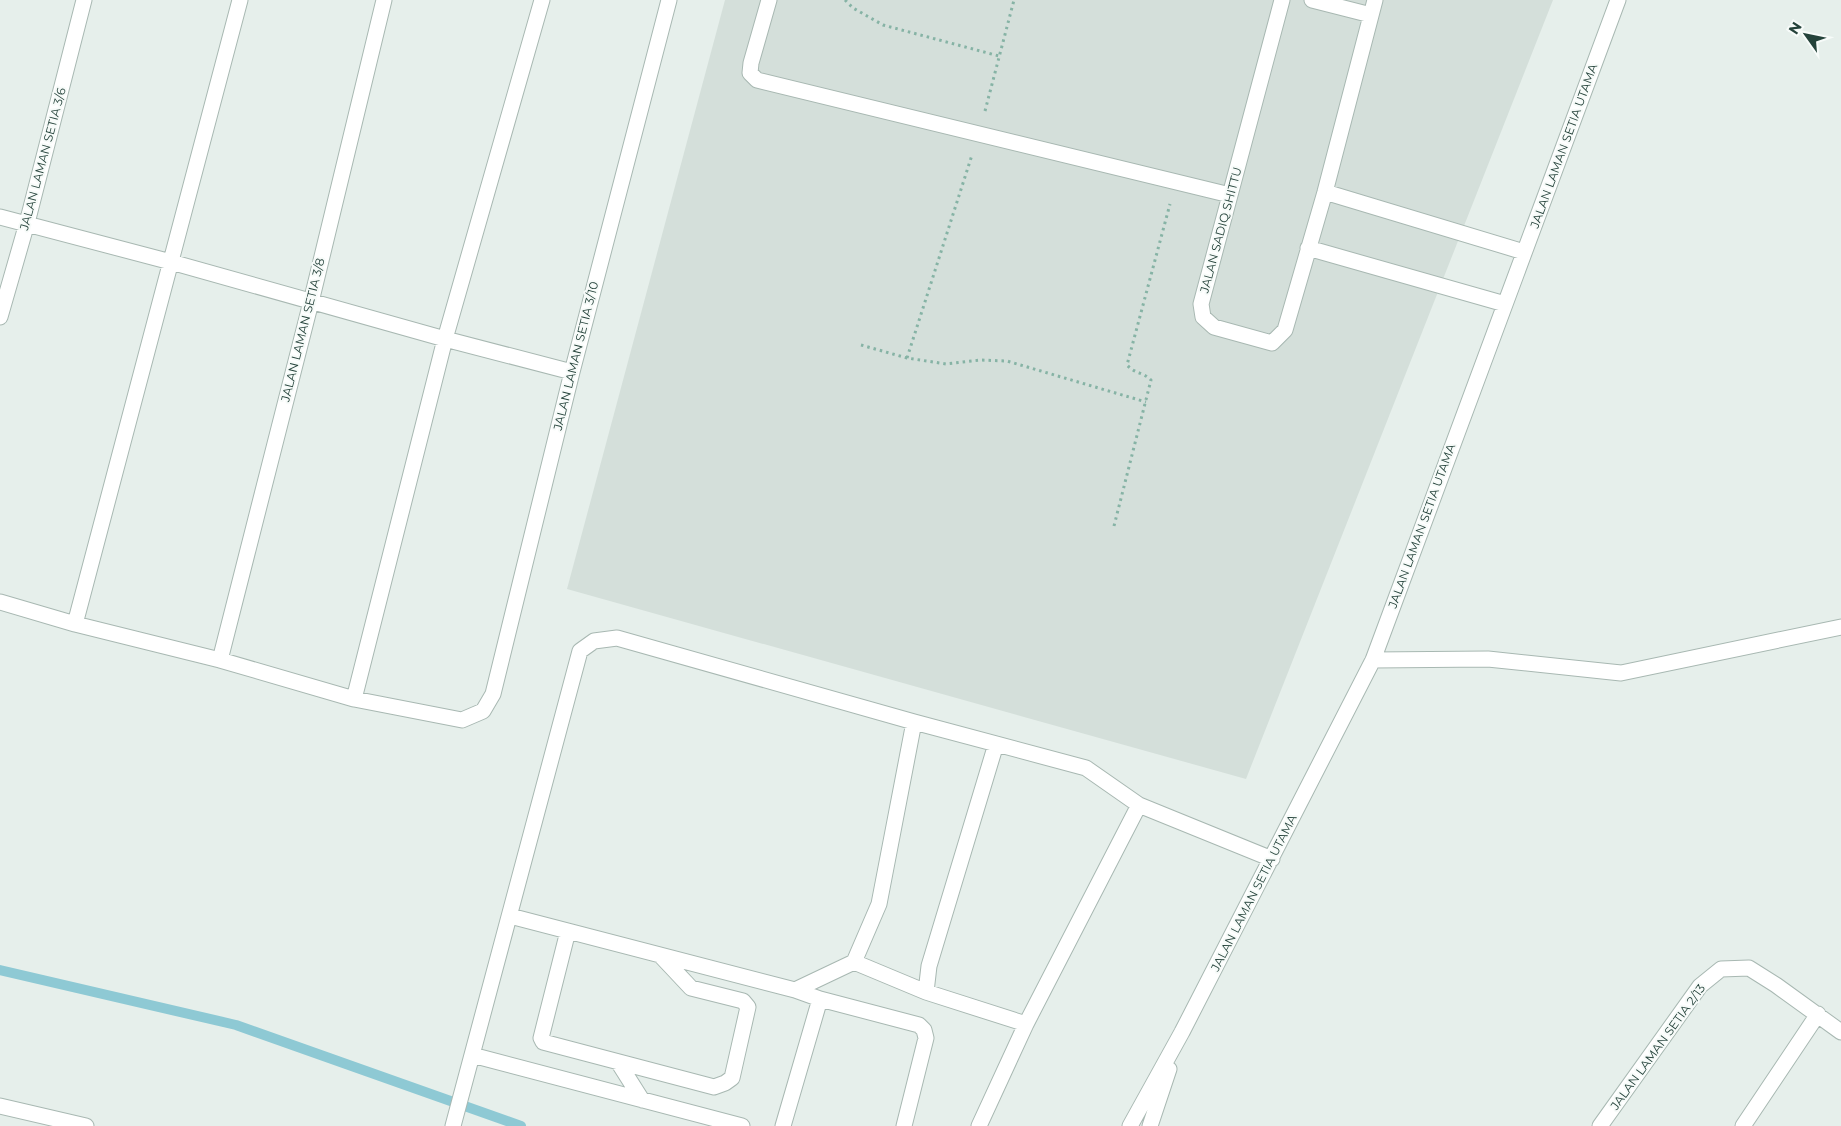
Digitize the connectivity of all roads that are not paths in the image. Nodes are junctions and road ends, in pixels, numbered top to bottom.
1 (84, 0) edge
2 (240, 0) edge
3 (384, 0) edge
4 (542, 0) edge
5 (669, 0) edge
6 (769, 0) edge
7 (1282, 0) edge
8 (1312, 0) edge
9 (1618, 0) edge
10 (1373, 7) edge
11 (1325, 192) junction
12 (1230, 195) junction
13 (0, 217) edge
14 (27, 223) junction
15 (1308, 248) junction
16 (1524, 252) junction
17 (171, 262) junction
18 (311, 302) junction
19 (1505, 304) junction
20 (0, 317) edge
21 (445, 339) junction
22 (572, 372) junction
23 (0, 602) edge
24 (75, 624) junction
25 (1841, 627) edge
26 (220, 660) junction
27 (1372, 660) junction
28 (354, 700) junction
29 (914, 722) junction
30 (996, 744) junction
31 (1139, 805) junction
32 (1272, 859) junction
33 (510, 916) junction
34 (568, 931) junction
35 (660, 955) junction
36 (854, 962) junction
37 (795, 990) junction
38 (926, 992) junction
39 (820, 999) junction
40 (1818, 1014) junction
41 (1026, 1024) junction
42 (1182, 1032) junction
43 (1841, 1032) edge
44 (472, 1055) junction
45 (618, 1062) junction
46 (642, 1100) junction
47 (0, 1106) edge
48 (86, 1126) edge
49 (453, 1126) edge
50 (742, 1126) edge
51 (783, 1126) edge
52 (904, 1126) edge
53 (978, 1126) edge
54 (1130, 1126) edge
55 (1150, 1126) edge
56 (1600, 1126) edge
57 (1743, 1126) edge

1 - 14 street, JALAN LAMAN SETIA 3/6
2 - 17 street
3 - 18 street, JALAN LAMAN SETIA 3/8
4 - 21 street
5 - 22 street, JALAN LAMAN SETIA 3/10
6 - 12 street
7 - 12 street, JALAN SADIQ SHITTU
8 - 10 street
9 - 16 street, JALAN LAMAN SETIA UTAMA
10 - 11 street, JALAN SADIQ SHITTU
11 - 15 street, JALAN SADIQ SHITTU
11 - 16 street
12 - 15 street, JALAN SADIQ SHITTU
13 - 14 street
14 - 17 street
14 - 20 street, JALAN LAMAN SETIA 3/6
15 - 19 street
16 - 19 street, JALAN LAMAN SETIA UTAMA
17 - 18 street
17 - 24 street
18 - 21 street
18 - 26 street, JALAN LAMAN SETIA 3/8
19 - 27 street, JALAN LAMAN SETIA UTAMA
21 - 22 street
21 - 28 street
22 - 28 street, JALAN LAMAN SETIA 3/10
23 - 24 street
24 - 26 street
25 - 27 street
26 - 28 street
27 - 32 street, JALAN LAMAN SETIA UTAMA
29 - 30 street
29 - 33 street
29 - 36 street
30 - 31 street
30 - 38 street
31 - 32 street
31 - 41 street
32 - 42 street, JALAN LAMAN SETIA UTAMA
33 - 34 street
33 - 44 street
34 - 35 street
34 - 45 street
35 - 37 street
35 - 45 street
36 - 37 street
36 - 38 street
37 - 39 street
38 - 41 street
39 - 51 street
39 - 52 street
40 - 43 street
40 - 56 street, JALAN LAMAN SETIA 2/13
40 - 57 street
41 - 53 street
42 - 54 street, JALAN LAMAN SETIA UTAMA
42 - 55 street, JALAN LAMAN SETIA UTAMA
44 - 46 street
44 - 49 street
45 - 46 street
46 - 50 street
47 - 48 street

